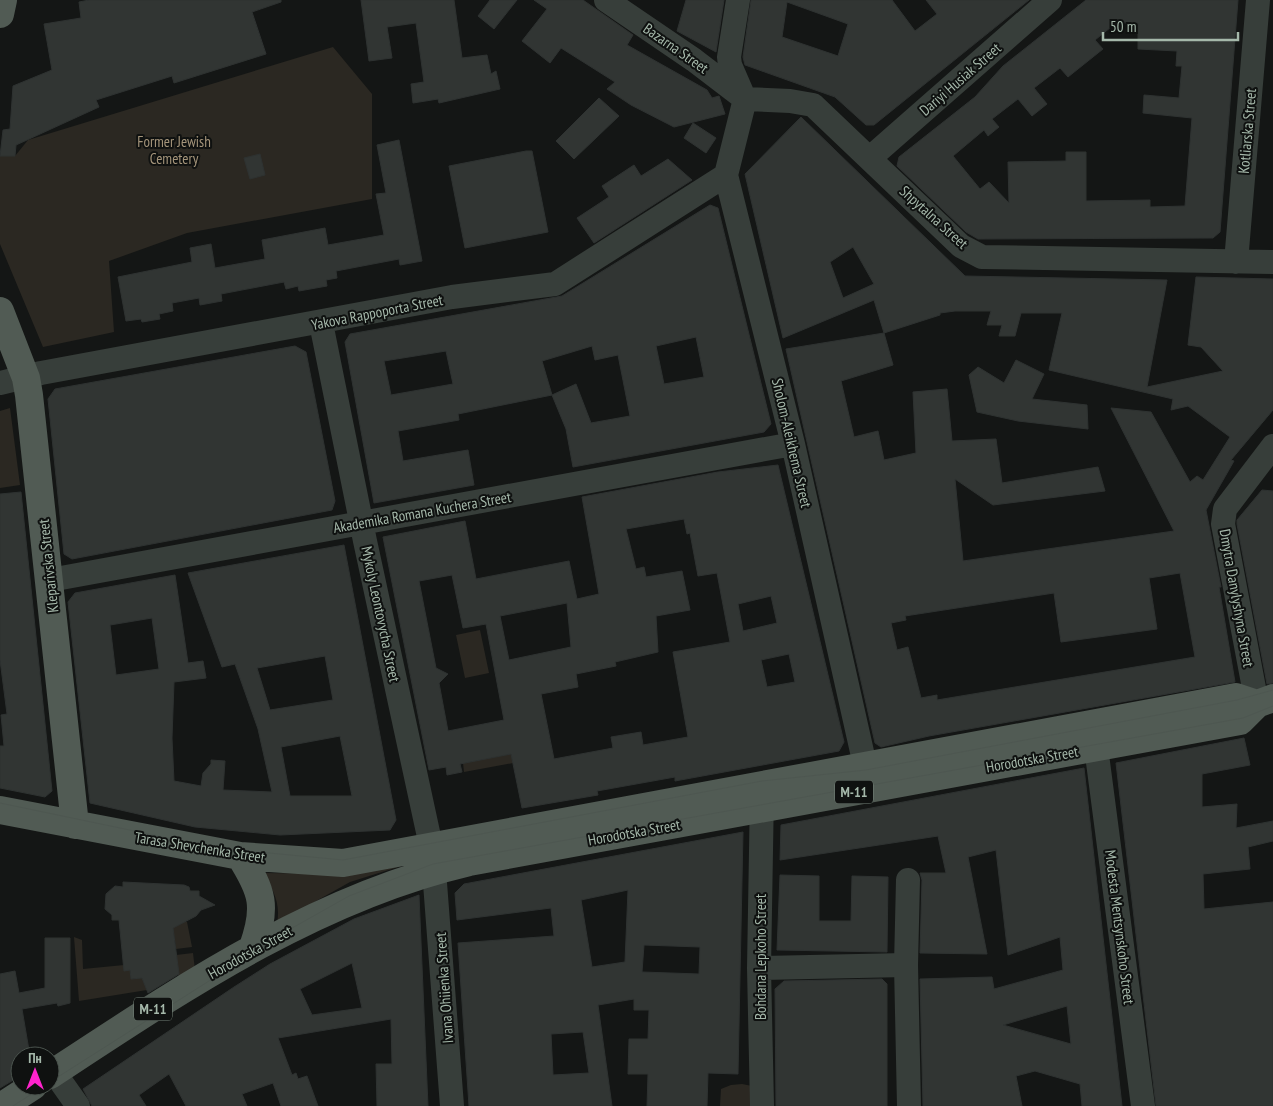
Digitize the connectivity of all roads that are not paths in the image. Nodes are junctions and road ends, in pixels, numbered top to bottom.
1 (3, 0) edge
2 (606, 0) edge
3 (738, 0) edge
4 (1050, 0) edge
5 (1258, 0) edge
6 (0, 14) edge
7 (745, 99) junction
8 (870, 158) junction
9 (726, 175) junction
10 (1236, 262) junction
11 (1273, 262) edge
12 (0, 311) edge
13 (321, 323) junction
14 (0, 346) edge
15 (13, 381) edge
16 (793, 444) junction
17 (1273, 446) edge
18 (362, 524) junction
19 (50, 580) junction
20 (1265, 701) edge
21 (1094, 736) junction
22 (868, 777) junction
23 (762, 797) junction
24 (0, 810) edge
25 (75, 825) junction
26 (240, 856) junction
27 (433, 858) junction
28 (908, 880) dead end
29 (253, 947) junction
30 (906, 966) junction
31 (759, 968) junction
32 (60, 1068) edge
33 (60, 1090) edge
34 (17, 1096) edge
35 (2, 1106) edge
36 (78, 1106) edge
37 (452, 1106) edge
38 (762, 1106) edge
39 (909, 1106) edge
40 (1143, 1106) edge

1 - 6 main road
2 - 7 street, Bazarna Street
3 - 7 street
4 - 8 street, Dariyi Husiak Street
5 - 10 street, Kotliarska Street
7 - 8 street, Shpytalna Street
7 - 9 street, Sholom-Aleikhema Street
8 - 10 street, Shpytalna Street
9 - 13 street, Yakova Rappoporta Street
9 - 16 street, Sholom-Aleikhema Street
10 - 11 street, Shpytalna Street
12 - 15 main road, Kleparivska Street
13 - 15 street, Yakova Rappoporta Street
13 - 18 street, Mykoly Leontovycha Street
14 - 15 street
15 - 19 main road, Kleparivska Street
16 - 18 street, Akademika Romana Kuchera Street
16 - 22 street, Sholom-Aleikhema Street
17 - 20 street, Dmytra Danylyshyna Street
18 - 19 street, Akademika Romana Kuchera Street
18 - 27 street, Mykoly Leontovycha Street
19 - 25 main road, Kleparivska Street
20 - 21 main road, Horodotska Street / М-11
21 - 22 main road, Horodotska Street / М-11
21 - 40 street, Modesta Mentsynskoho Street
22 - 23 main road, Horodotska Street / М-11
23 - 27 main road, Horodotska Street / М-11
23 - 31 street, Bohdana Lepkoho Street
24 - 25 main road, Tarasa Shevchenka Street / М-11
25 - 26 main road, Tarasa Shevchenka Street / М-11
26 - 27 main road, Tarasa Shevchenka Street / М-11
26 - 29 main road
27 - 29 main road, Horodotska Street / М-11
27 - 37 street, Ivana Ohiienka Street
28 - 30 street
29 - 32 main road, Horodotska Street / М-11
30 - 31 street
30 - 39 street
31 - 38 street, Bohdana Lepkoho Street
33 - 36 street
34 - 35 main road, Horodotska Street / М-11

